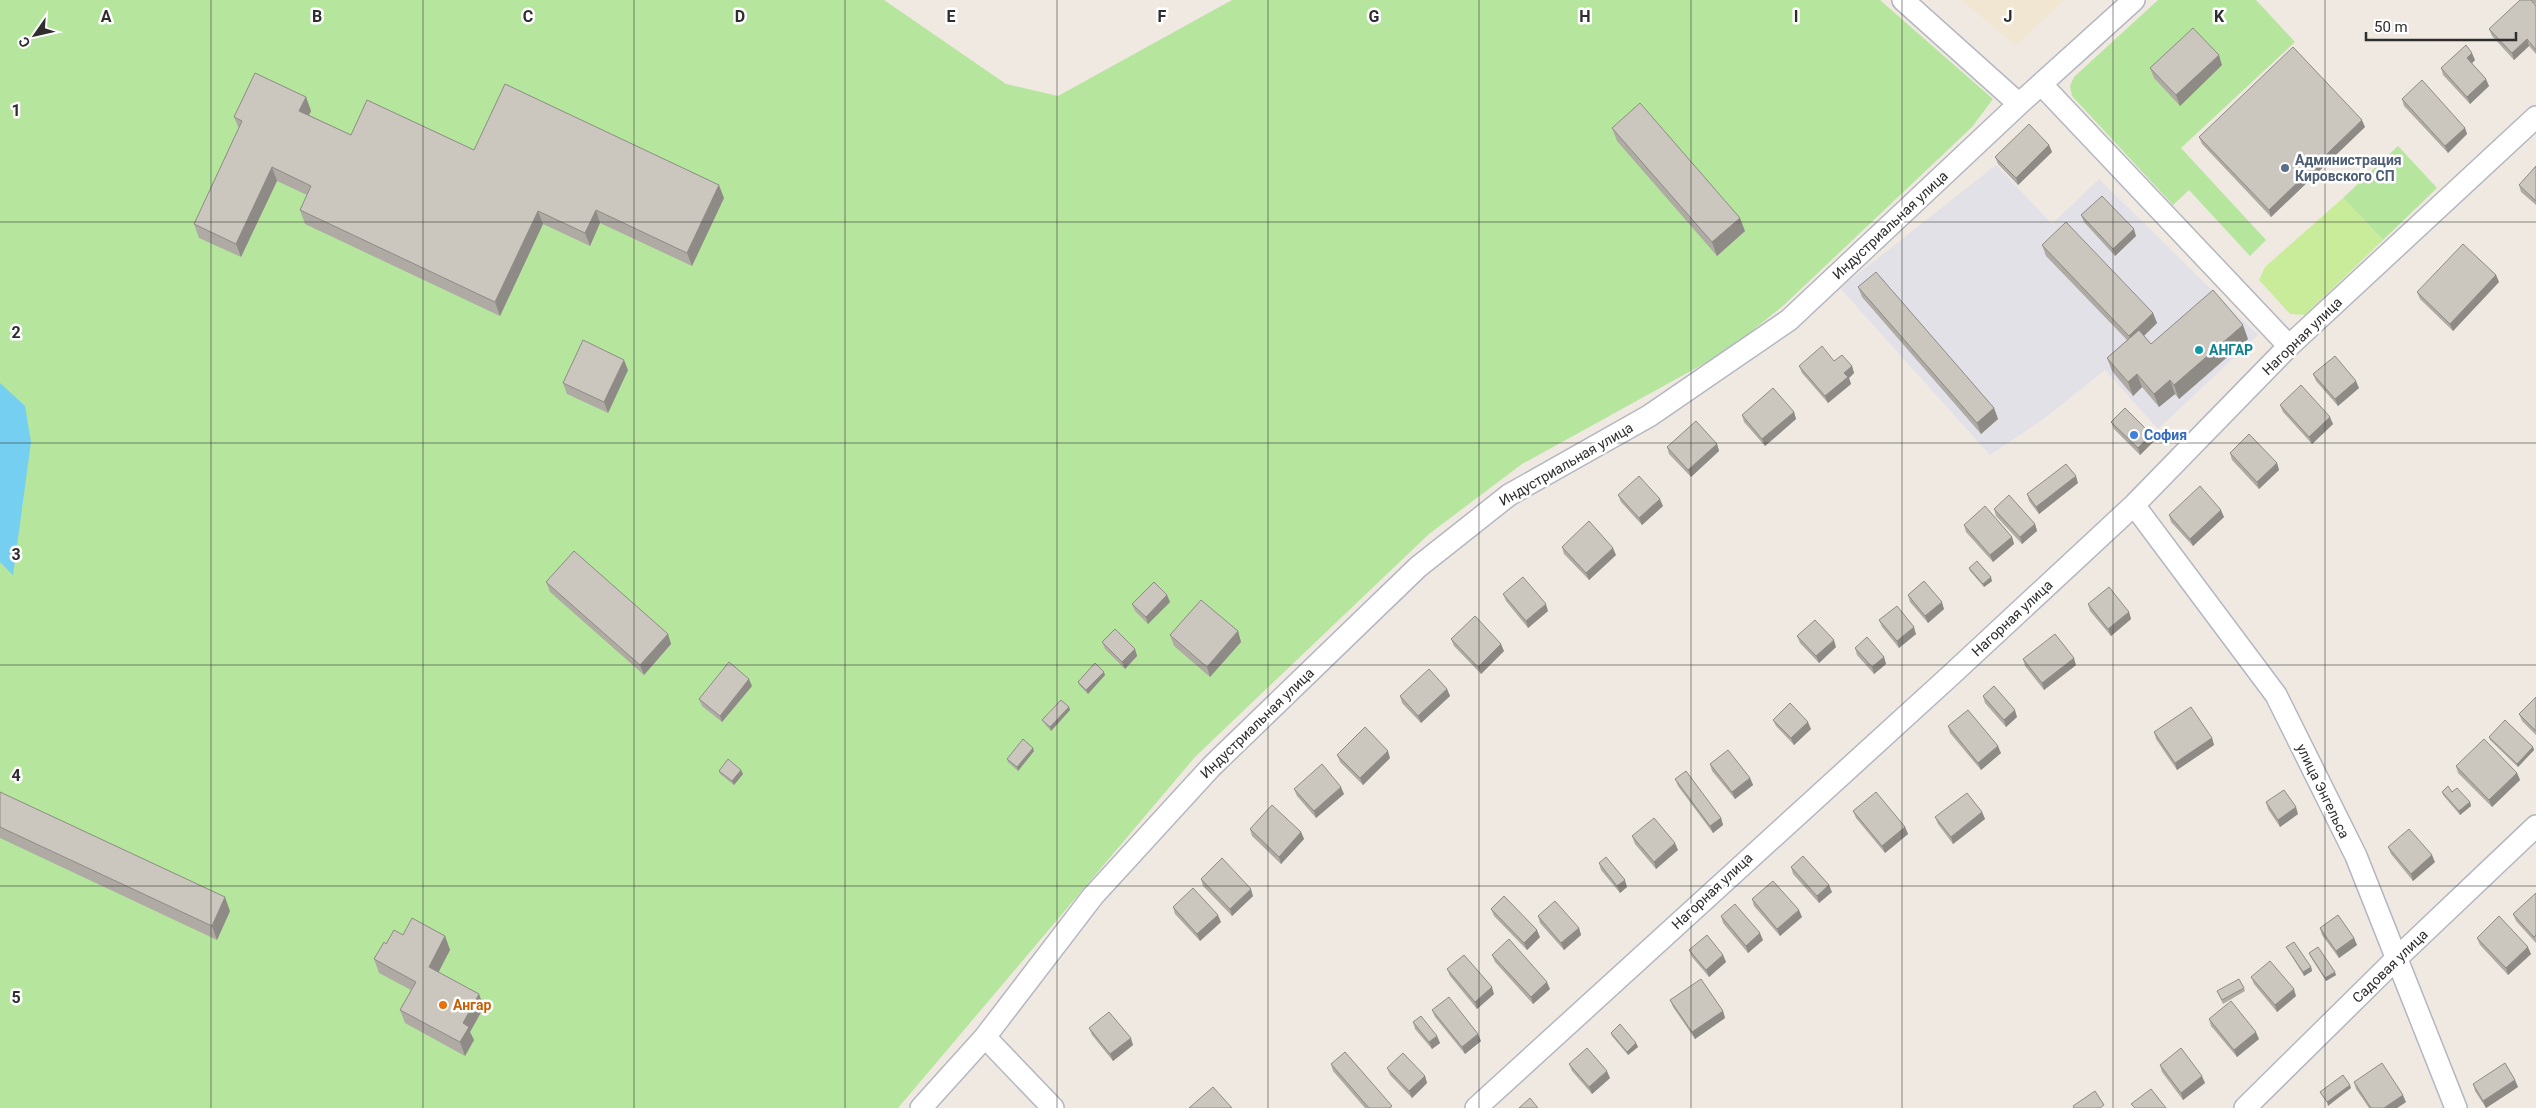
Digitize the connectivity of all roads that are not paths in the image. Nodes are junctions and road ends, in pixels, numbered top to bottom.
1 (1903, 0) edge
2 (2134, 0) edge
3 (2042, 85) junction
4 (2019, 104) junction
5 (2536, 117) edge
6 (2289, 346) junction
7 (2134, 505) junction
8 (2536, 826) edge
9 (2397, 958) junction
10 (985, 1037) junction
11 (921, 1108) edge
12 (1053, 1108) edge
13 (1476, 1108) edge
14 (2246, 1108) edge
15 (2456, 1108) edge

1 - 4 street
2 - 3 street, Индустриальная улица
3 - 4 street, Индустриальная улица
3 - 6 street
4 - 10 street, Индустриальная улица
5 - 6 street, Нагорная улица
6 - 7 street, Нагорная улица
7 - 9 street, улица Энгельса
7 - 13 street, Нагорная улица
8 - 9 street, Садовая улица
9 - 14 street, Садовая улица
9 - 15 street, улица Энгельса
10 - 11 street, Индустриальная улица
10 - 12 street

